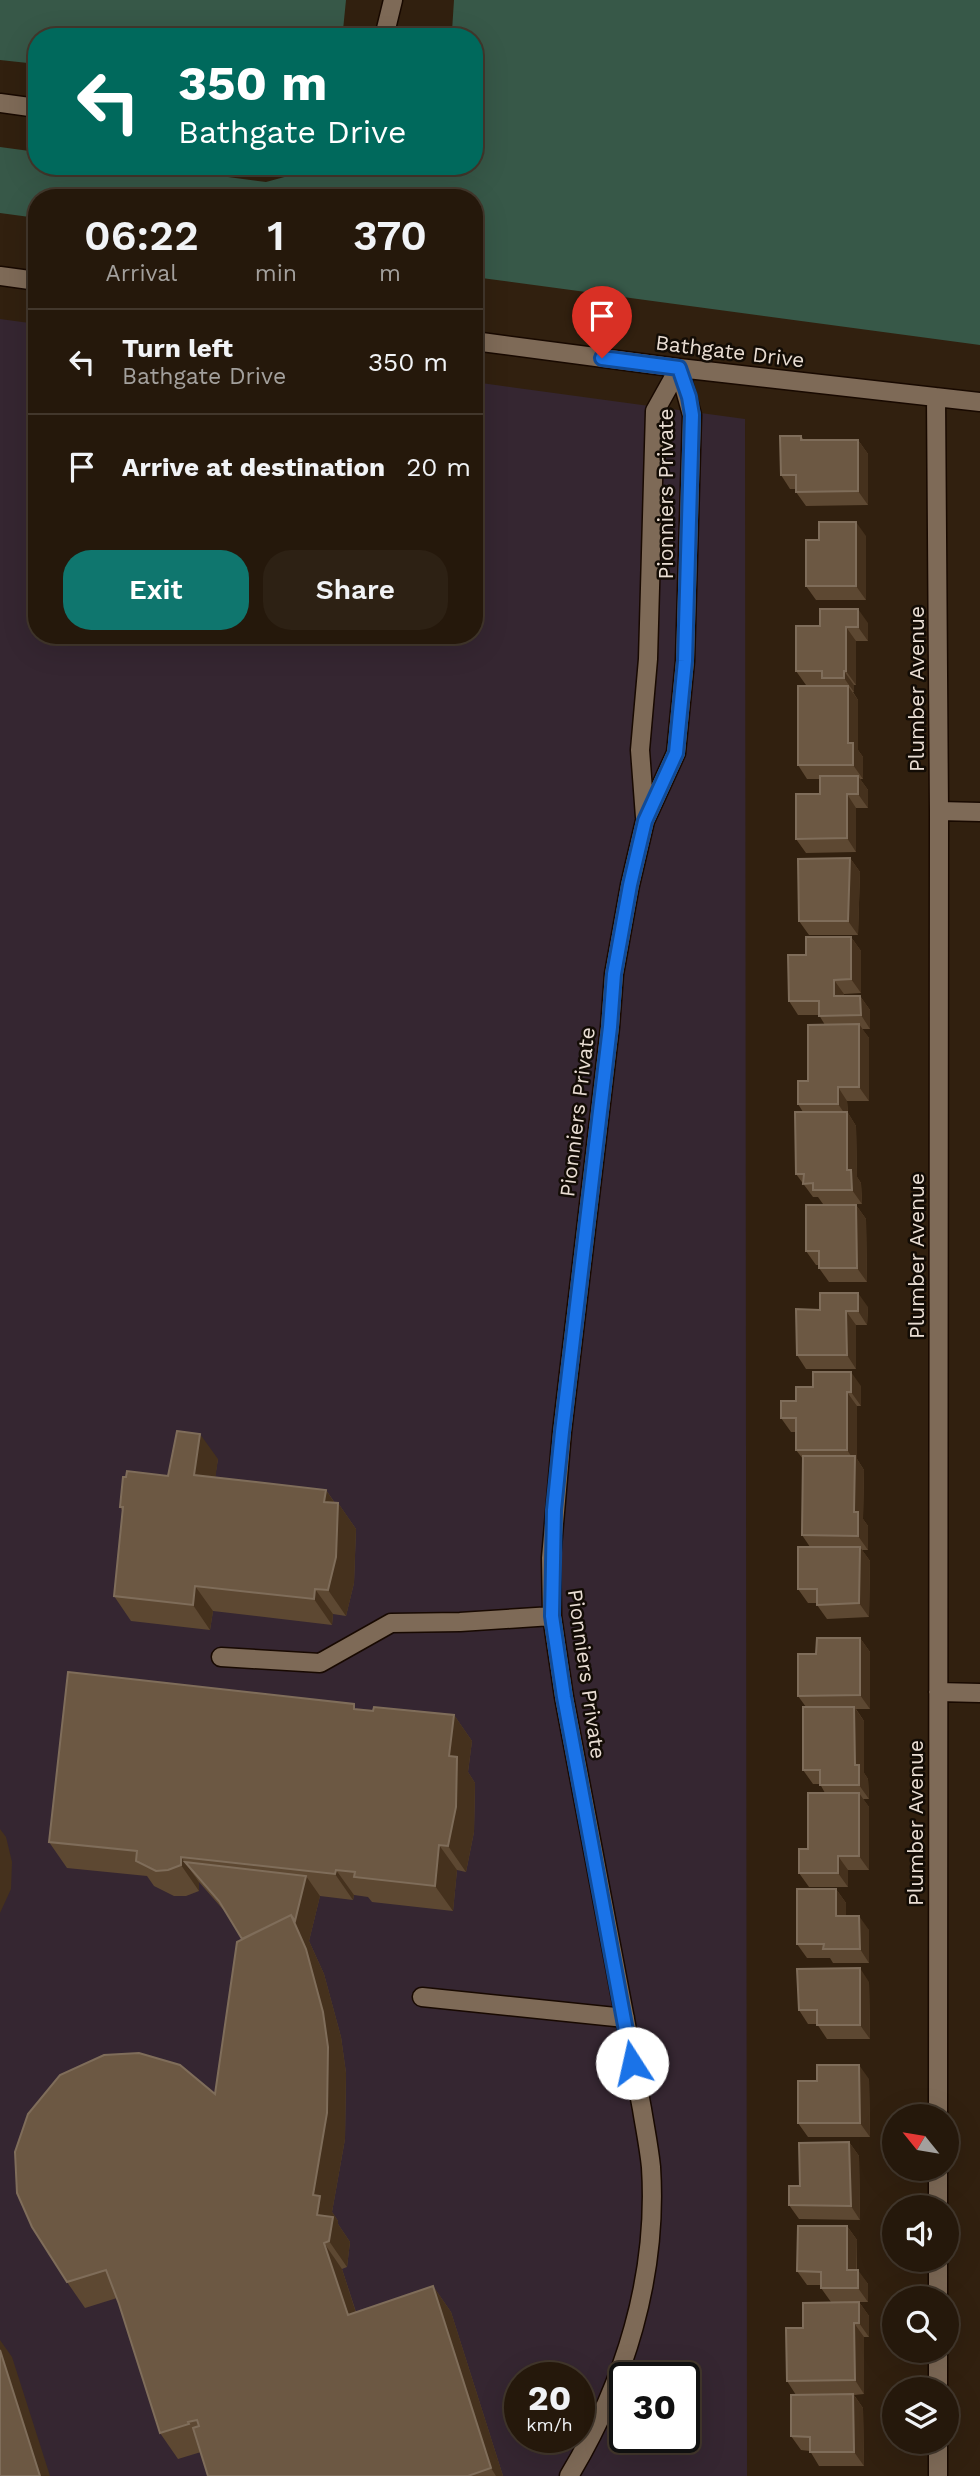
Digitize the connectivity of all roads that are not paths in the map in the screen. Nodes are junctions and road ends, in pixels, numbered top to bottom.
1 (393, 0) edge
2 (386, 28) edge
3 (0, 103) edge
4 (28, 107) edge
5 (0, 276) edge
6 (28, 280) edge
7 (483, 342) edge
8 (679, 368) junction
9 (936, 397) junction
10 (980, 402) edge
11 (939, 811) junction
12 (980, 811) edge
13 (645, 821) junction
14 (552, 1616) junction
15 (221, 1657) dead end
16 (938, 1692) junction
17 (980, 1693) edge
18 (422, 1997) dead end
19 (625, 2018) junction
20 (938, 2104) edge
21 (938, 2454) edge
22 (569, 2476) edge
23 (938, 2476) edge

1 - 2 street
3 - 4 street
5 - 6 street
7 - 8 street, Bathgate Drive
8 - 9 street, Bathgate Drive
8 - 13 street, Pionniers Private
8 - 13 street, Pionniers Private
9 - 10 street, Bathgate Drive
9 - 11 street, Plumber Avenue
11 - 12 street
11 - 16 street, Plumber Avenue
13 - 14 street, Pionniers Private
14 - 15 street
14 - 19 street, Pionniers Private
16 - 17 street
16 - 20 street, Plumber Avenue
18 - 19 street
19 - 22 street, Pionniers Private
21 - 23 street

